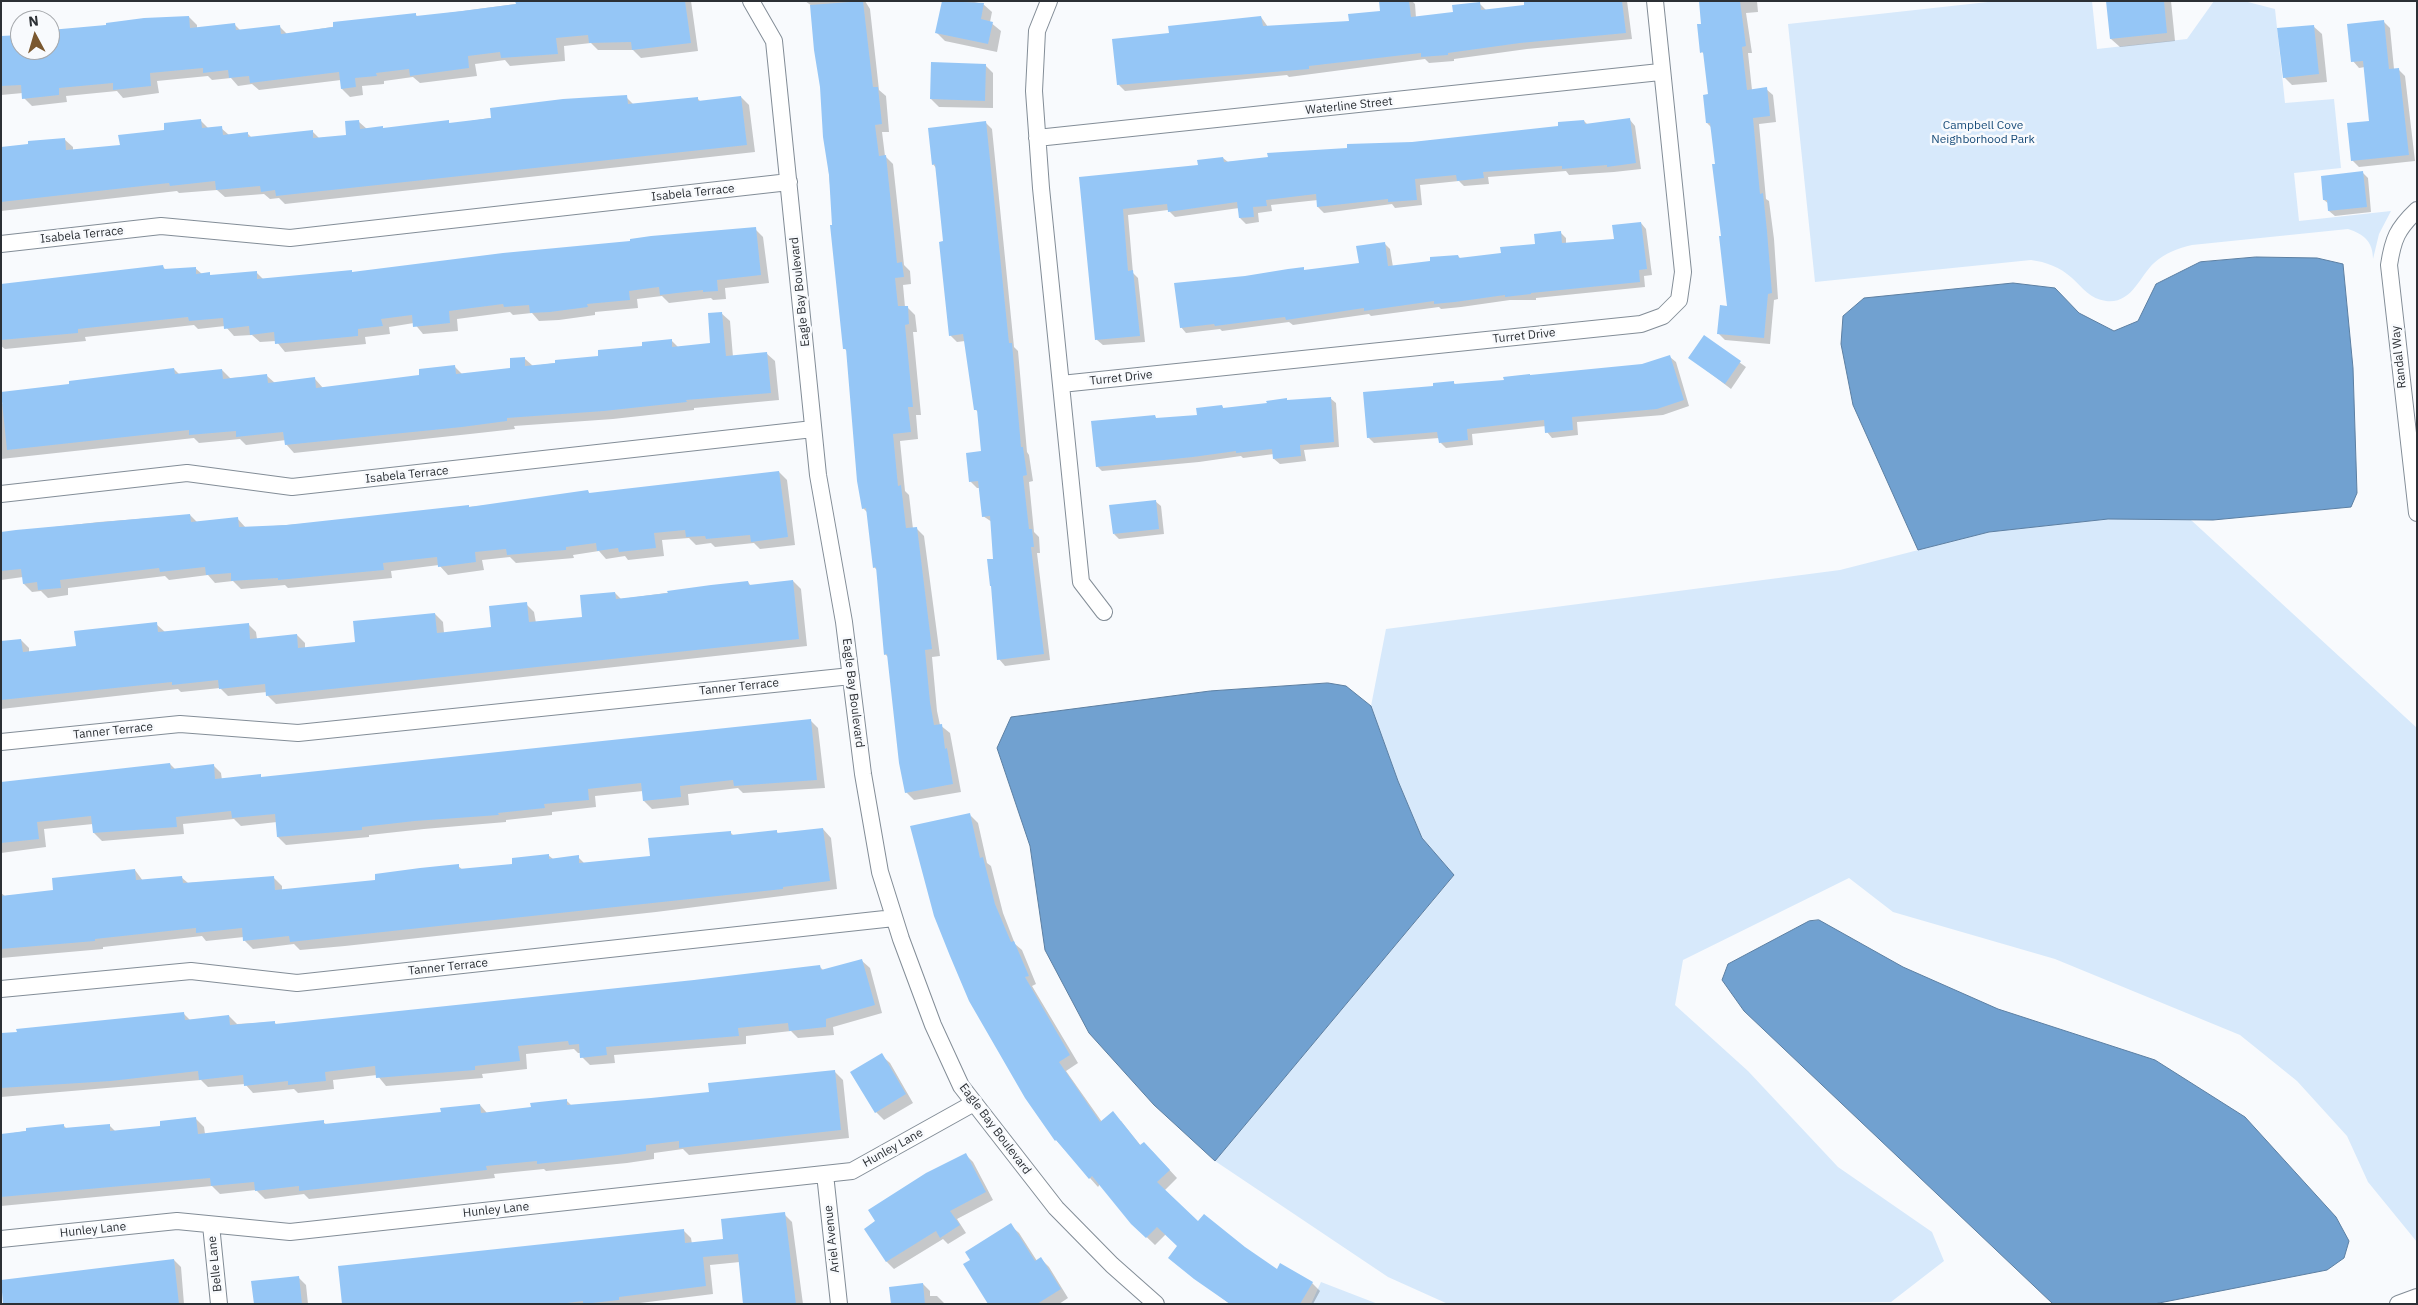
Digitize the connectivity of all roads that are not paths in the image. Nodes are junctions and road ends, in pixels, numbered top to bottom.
1 (751, 1) edge
2 (1048, 1) edge
3 (1655, 1) edge
4 (1660, 72) junction
5 (1037, 138) junction
6 (789, 182) junction
7 (2417, 210) edge
8 (1, 244) edge
9 (1061, 384) junction
10 (2412, 424) edge
11 (813, 429) junction
12 (1, 494) edge
13 (2417, 513) edge
14 (1104, 612) dead end
15 (851, 676) junction
16 (1, 742) edge
17 (894, 918) junction
18 (1, 989) edge
19 (974, 1103) junction
20 (824, 1174) junction
21 (211, 1224) junction
22 (1, 1239) edge
23 (2417, 1297) edge
24 (219, 1304) edge
25 (839, 1304) edge
26 (1156, 1304) edge
27 (2398, 1304) edge

1 - 6 street, Eagle Bay Boulevard
2 - 5 street
3 - 4 street, Turret Drive
4 - 5 street, Waterline Street
4 - 9 street, Turret Drive
5 - 9 street
6 - 8 street, Isabela Terrace
6 - 11 street, Eagle Bay Boulevard
7 - 10 street, Randal Way
9 - 14 street
10 - 13 street, Randal Way
11 - 12 street, Isabela Terrace
11 - 15 street, Eagle Bay Boulevard
15 - 16 street, Tanner Terrace
15 - 17 street, Eagle Bay Boulevard
17 - 18 street, Tanner Terrace
17 - 19 street, Eagle Bay Boulevard
19 - 20 street, Hunley Lane
19 - 26 street, Eagle Bay Boulevard
20 - 21 street, Hunley Lane
20 - 25 street, Ariel Avenue
21 - 22 street, Hunley Lane
21 - 24 street, Belle Lane
23 - 27 street

